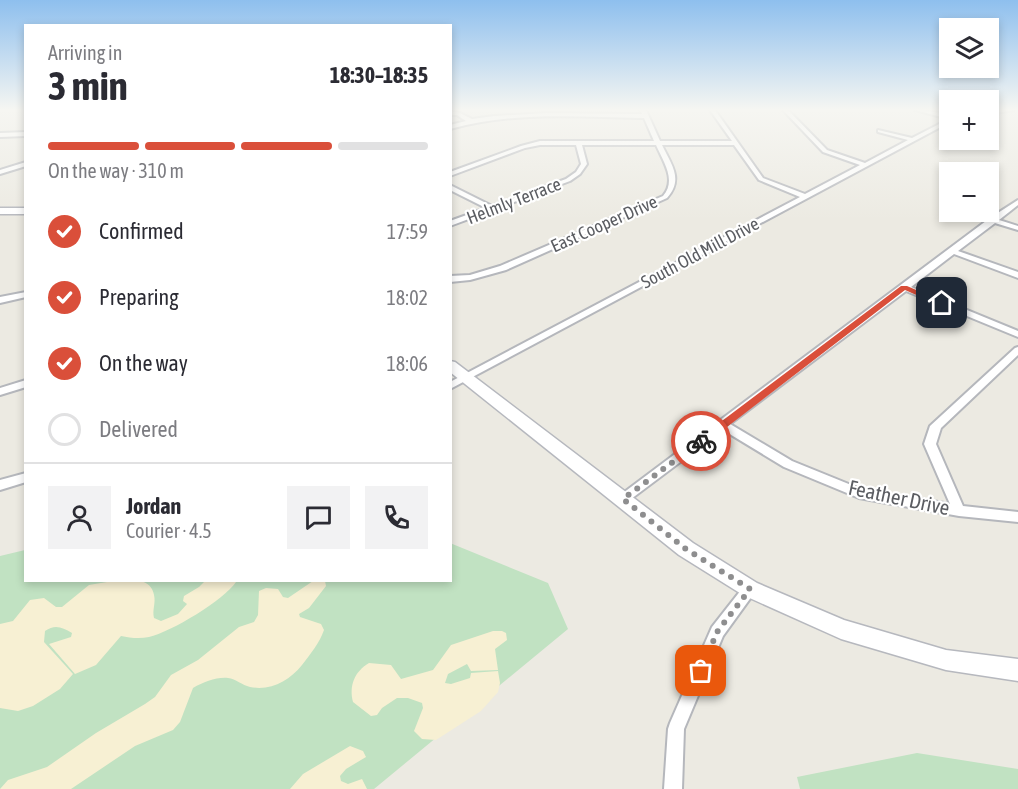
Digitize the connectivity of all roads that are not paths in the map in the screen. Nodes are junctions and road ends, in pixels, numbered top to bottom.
1 (523, 147) edge
2 (579, 147) edge
3 (659, 147) edge
4 (738, 147) edge
5 (821, 147) edge
6 (901, 147) edge
7 (24, 164) edge
8 (865, 165) junction
9 (2, 170) edge
10 (452, 173) edge
11 (452, 188) edge
12 (806, 197) junction
13 (1018, 202) edge
14 (494, 209) junction
15 (0, 211) edge
16 (24, 211) edge
17 (999, 216) edge
18 (990, 222) edge
19 (999, 222) edge
20 (452, 223) edge
21 (1018, 228) edge
22 (952, 251) junction
23 (1018, 275) edge
24 (452, 279) edge
25 (904, 287) junction
26 (24, 294) edge
27 (0, 300) edge
28 (1018, 334) edge
29 (1018, 350) edge
30 (458, 382) edge
31 (24, 384) edge
32 (0, 392) edge
33 (723, 425) junction
34 (24, 478) edge
35 (0, 485) edge
36 (623, 499) junction
37 (959, 511) junction
38 (1018, 517) edge
39 (750, 589) junction
40 (1018, 670) edge
41 (673, 789) edge

1 - 10 street
2 - 14 street, Helmly Terrace
3 - 24 street, East Cooper Drive
4 - 12 street
5 - 8 street
6 - 8 street, South Old Mill Drive
7 - 9 street
8 - 12 street, South Old Mill Drive
11 - 14 street
12 - 30 street, South Old Mill Drive
13 - 17 street
14 - 20 street, Helmly Terrace
15 - 16 street
18 - 22 street
19 - 21 street
22 - 23 street
22 - 25 street
25 - 28 street
25 - 33 street
26 - 27 street
29 - 37 street
30 - 36 street
31 - 32 street
33 - 36 street
33 - 37 street, Feather Drive
34 - 35 street
36 - 39 street
37 - 38 street, Feather Drive
39 - 40 street
39 - 41 street

